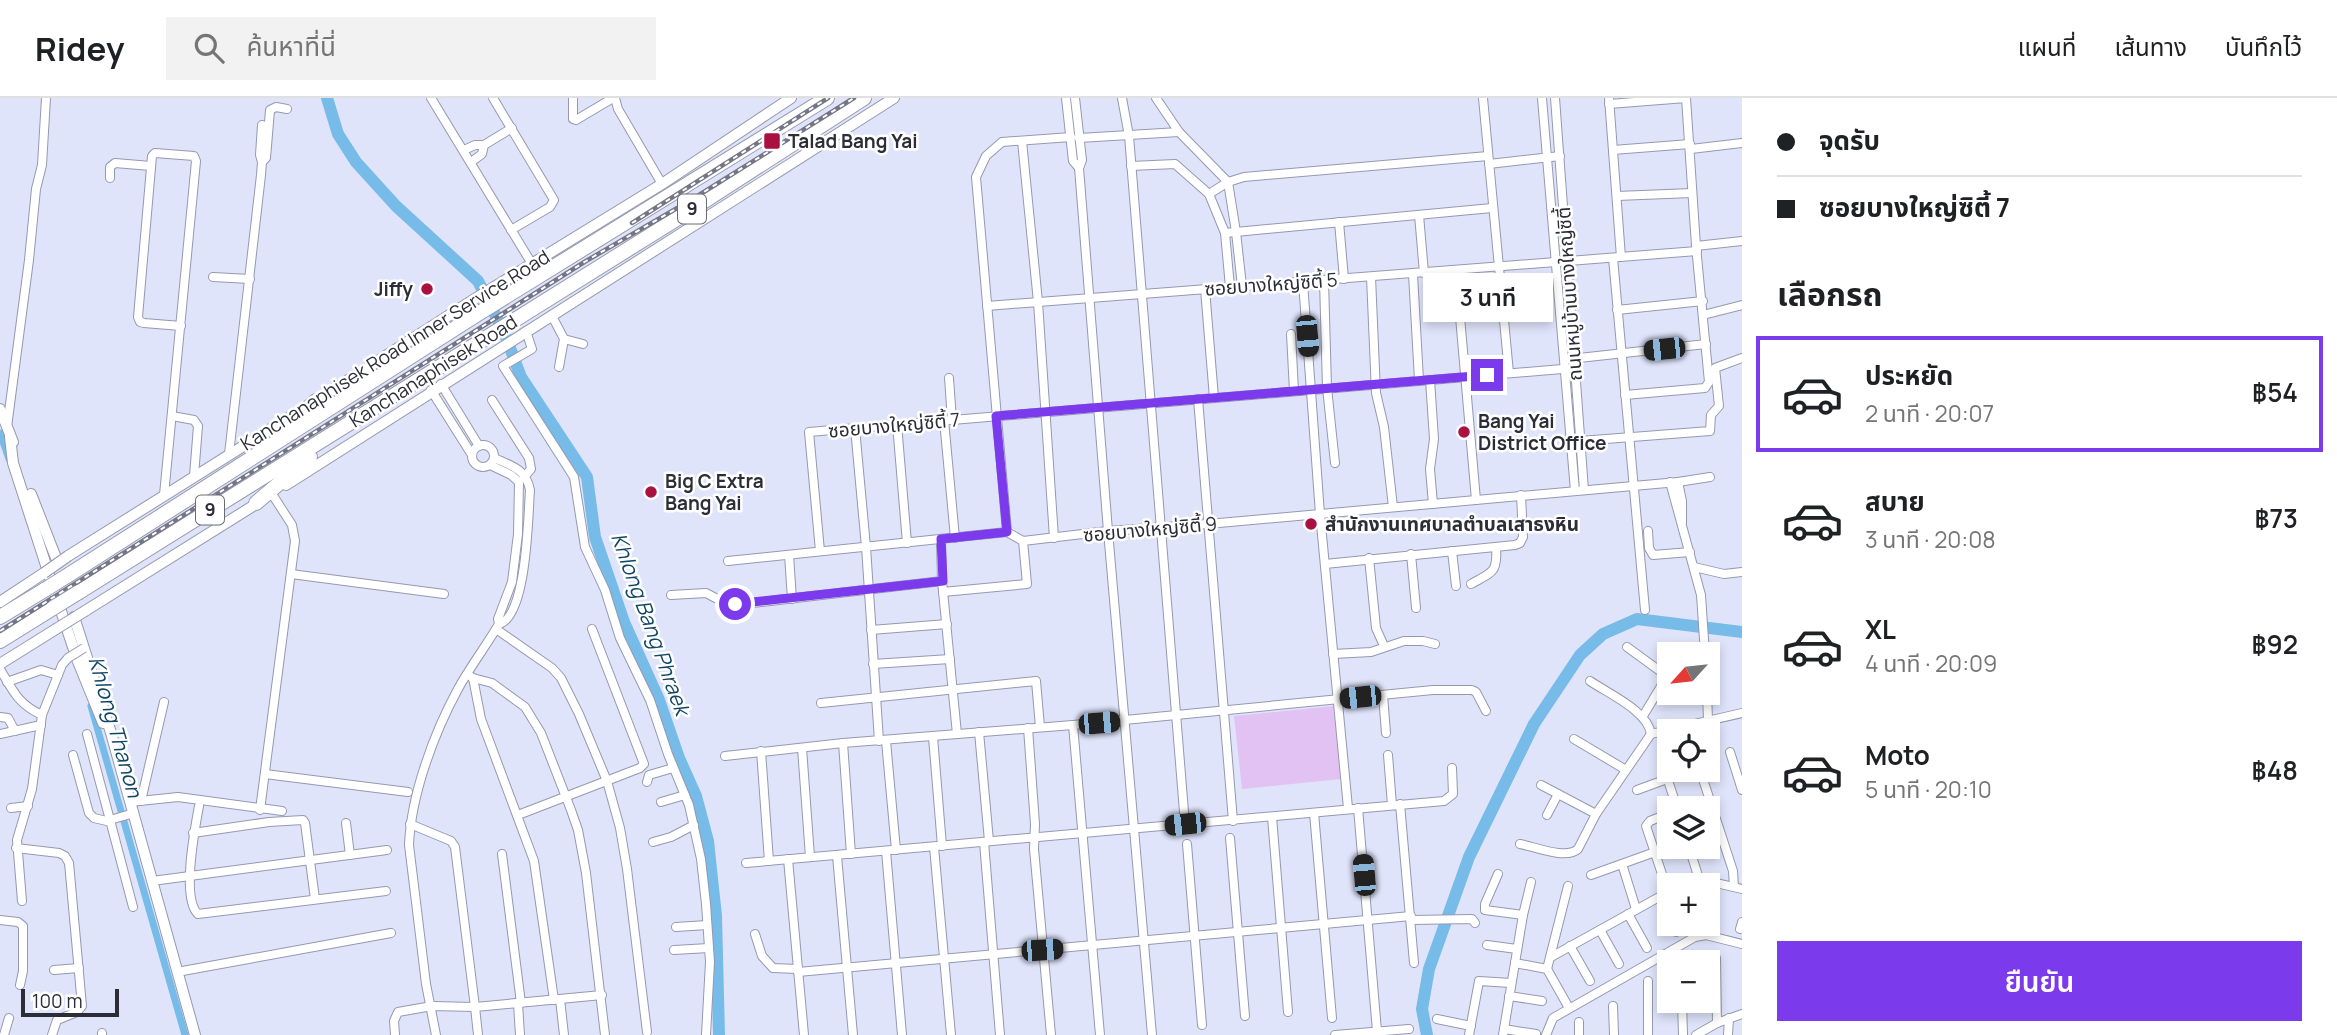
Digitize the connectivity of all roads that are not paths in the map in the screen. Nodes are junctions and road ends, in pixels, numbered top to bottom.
1 (46, 98) edge
2 (430, 98) edge
3 (494, 98) edge
4 (573, 98) edge
5 (614, 98) edge
6 (791, 98) edge
7 (827, 98) edge
8 (864, 98) edge
9 (874, 98) edge
10 (894, 98) edge
11 (1066, 98) edge
12 (1075, 98) edge
13 (1122, 98) edge
14 (1156, 98) edge
15 (1483, 98) edge
16 (1542, 98) edge
17 (1555, 98) edge
18 (1609, 101) edge
19 (287, 108) dead end
20 (841, 113) junction
21 (262, 125) dead end
22 (512, 128) junction
23 (1178, 132) junction
24 (1129, 136) junction
25 (1075, 138) junction
26 (1022, 141) junction
27 (1742, 143) edge
28 (484, 145) junction
29 (1691, 146) junction
30 (464, 150) junction
31 (1613, 150) junction
32 (1560, 156) junction
33 (1547, 158) junction
34 (1488, 160) junction
35 (262, 162) junction
36 (471, 162) junction
37 (151, 166) junction
38 (1131, 166) junction
39 (110, 178) dead end
40 (1227, 183) junction
41 (662, 184) junction
42 (1692, 193) junction
43 (1209, 194) junction
44 (1617, 196) junction
45 (1492, 208) junction
46 (1419, 215) junction
47 (1339, 222) junction
48 (511, 230) junction
49 (1237, 232) junction
50 (1225, 233) junction
51 (1742, 242) edge
52 (1696, 249) junction
53 (1617, 258) junction
54 (1566, 263) junction
55 (532, 264) junction
56 (1554, 264) junction
57 (1497, 268) junction
58 (1456, 271) junction
59 (1424, 273) junction
60 (1413, 274) junction
61 (213, 277) dead end
62 (1371, 277) junction
63 (250, 279) junction
64 (1344, 279) junction
65 (1325, 280) junction
66 (1303, 282) junction
67 (1242, 286) junction
68 (1230, 287) junction
69 (1205, 289) junction
70 (1142, 293) junction
71 (1091, 298) junction
72 (1703, 301) junction
73 (1038, 302) junction
74 (987, 306) junction
75 (1742, 306) edge
76 (474, 308) junction
77 (1617, 310) junction
78 (1703, 315) junction
79 (552, 316) junction
80 (181, 326) junction
81 (524, 333) junction
82 (1291, 334) dead end
83 (564, 339) junction
84 (583, 344) dead end
85 (1706, 344) junction
86 (1622, 353) junction
87 (1742, 358) edge
88 (1574, 363) junction
89 (1564, 364) junction
90 (559, 367) dead end
91 (1508, 373) junction
92 (1465, 377) junction
93 (949, 379) dead end
94 (1419, 380) junction
95 (1430, 380) junction
96 (1376, 384) junction
97 (436, 387) junction
98 (1327, 388) junction
99 (1311, 390) junction
100 (1294, 391) junction
101 (1625, 396) junction
102 (1214, 398) junction
103 (1198, 399) junction
104 (492, 400) dead end
105 (316, 401) junction
106 (1151, 403) junction
107 (1100, 407) junction
108 (0, 409) edge
109 (1047, 412) junction
110 (172, 416) junction
111 (996, 416) junction
112 (948, 420) junction
113 (897, 424) junction
114 (855, 428) junction
115 (342, 429) junction
116 (9, 432) junction
117 (1629, 437) junction
118 (1580, 441) junction
119 (479, 446) junction
120 (229, 454) junction
121 (472, 455) junction
122 (492, 461) junction
123 (1335, 463) dead end
124 (246, 464) junction
125 (194, 475) junction
126 (1710, 477) dead end
127 (523, 479) junction
128 (1674, 482) junction
129 (1633, 486) junction
130 (1579, 490) junction
131 (272, 494) junction
132 (164, 495) junction
133 (1521, 495) junction
134 (1476, 500) junction
135 (256, 503) junction
136 (1433, 504) junction
137 (1393, 507) junction
138 (1320, 514) junction
139 (1208, 524) junction
140 (1160, 526) junction
141 (1108, 531) junction
142 (1648, 531) dead end
143 (1007, 532) junction
144 (955, 538) junction
145 (1054, 538) junction
146 (941, 539) junction
147 (1023, 541) junction
148 (908, 542) junction
149 (866, 547) junction
150 (1496, 547) junction
151 (820, 551) junction
152 (1452, 551) junction
153 (1690, 552) junction
154 (1411, 554) junction
155 (789, 555) junction
156 (1369, 558) junction
157 (63, 559) junction
158 (728, 561) dead end
159 (1325, 564) junction
160 (1694, 567) junction
161 (1742, 572) edge
162 (291, 574) junction
163 (943, 581) junction
164 (1471, 584) dead end
165 (1456, 586) dead end
166 (869, 591) junction
167 (943, 592) junction
168 (444, 594) dead end
169 (671, 595) dead end
170 (792, 599) junction
171 (0, 602) edge
172 (1416, 608) dead end
173 (1645, 610) dead end
174 (0, 617) edge
175 (74, 617) junction
176 (947, 624) junction
177 (497, 626) junction
178 (592, 629) dead end
179 (870, 630) junction
180 (0, 642) edge
181 (1705, 642) edge
182 (1435, 644) dead end
183 (1384, 646) junction
184 (1626, 647) dead end
185 (84, 648) junction
186 (1333, 654) junction
187 (950, 659) junction
188 (873, 664) junction
189 (0, 666) edge
190 (58, 675) junction
191 (470, 676) junction
192 (1590, 681) dead end
193 (7, 682) junction
194 (953, 690) junction
195 (1383, 695) junction
196 (875, 699) junction
197 (1337, 699) junction
198 (164, 702) dead end
199 (821, 703) dead end
200 (1224, 710) junction
201 (1486, 711) dead end
202 (1742, 713) edge
203 (1176, 715) junction
204 (1643, 716) junction
205 (0, 717) edge
206 (1713, 719) edge
207 (42, 720) junction
208 (1125, 720) junction
209 (1073, 725) junction
210 (1040, 727) junction
211 (1028, 728) junction
212 (15, 731) junction
213 (979, 732) junction
214 (1386, 733) dead end
215 (1657, 733) edge
216 (0, 734) edge
217 (87, 734) dead end
218 (957, 734) junction
219 (1651, 734) junction
220 (933, 737) junction
221 (1574, 738) dead end
222 (883, 741) junction
223 (114, 743) junction
224 (843, 744) junction
225 (802, 748) junction
226 (761, 751) junction
227 (1730, 752) dead end
228 (74, 755) dead end
229 (1388, 755) dead end
230 (725, 756) dead end
231 (673, 768) junction
232 (1452, 768) dead end
233 (1626, 770) junction
234 (265, 774) junction
235 (607, 780) junction
236 (647, 782) dead end
237 (1659, 782) edge
238 (1704, 782) edge
239 (1541, 785) dead end
240 (1637, 790) dead end
241 (1742, 790) edge
242 (408, 792) dead end
243 (1558, 794) junction
244 (685, 795) junction
245 (566, 796) junction
246 (661, 802) dead end
247 (1396, 805) junction
248 (28, 806) junction
249 (200, 806) dead end
250 (11, 807) dead end
251 (133, 808) junction
252 (1348, 808) junction
253 (1358, 808) junction
254 (260, 810) junction
255 (282, 811) dead end
256 (1314, 813) junction
257 (1596, 814) junction
258 (518, 815) junction
259 (1547, 815) dead end
260 (1272, 817) junction
261 (1657, 819) edge
262 (111, 820) junction
263 (1233, 821) junction
264 (346, 823) dead end
265 (410, 824) junction
266 (1185, 824) junction
267 (694, 825) junction
268 (1135, 829) junction
269 (193, 833) junction
270 (1083, 833) junction
271 (1033, 837) junction
272 (1230, 838) dead end
273 (986, 841) junction
274 (653, 842) dead end
275 (1187, 844) dead end
276 (1520, 844) dead end
277 (938, 846) junction
278 (16, 848) junction
279 (387, 850) dead end
280 (896, 850) junction
281 (886, 851) junction
282 (1655, 852) junction
283 (502, 854) dead end
284 (851, 854) junction
285 (350, 855) junction
286 (837, 856) junction
287 (810, 857) junction
288 (788, 859) junction
289 (311, 860) junction
290 (769, 861) junction
291 (746, 863) dead end
292 (1622, 864) junction
293 (1661, 873) edge
294 (1498, 874) dead end
295 (190, 875) junction
296 (1591, 875) dead end
297 (152, 881) junction
298 (1531, 882) dead end
299 (1720, 884) edge
300 (1568, 886) dead end
301 (1738, 888) edge
302 (386, 891) dead end
303 (1657, 898) edge
304 (315, 899) junction
305 (22, 901) dead end
306 (133, 907) dead end
307 (1632, 912) junction
308 (1523, 915) junction
309 (1411, 918) junction
310 (0, 920) edge
311 (1368, 920) junction
312 (1475, 923) dead end
313 (707, 925) junction
314 (1325, 925) junction
315 (676, 927) dead end
316 (1281, 929) junction
317 (1600, 930) junction
318 (391, 933) dead end
319 (1238, 933) junction
320 (755, 934) dead end
321 (1195, 937) junction
322 (1143, 941) junction
323 (1742, 944) edge
324 (1487, 945) dead end
325 (1091, 946) junction
326 (1570, 946) junction
327 (709, 947) junction
328 (1647, 948) dead end
329 (1517, 949) junction
330 (674, 950) dead end
331 (1042, 950) junction
332 (993, 954) junction
333 (1551, 957) junction
334 (944, 958) junction
335 (895, 962) junction
336 (1414, 963) dead end
337 (1515, 963) junction
338 (1619, 964) dead end
339 (847, 967) junction
340 (79, 968) junction
341 (1547, 969) junction
342 (54, 970) dead end
343 (798, 970) junction
344 (177, 972) junction
345 (1590, 981) dead end
346 (1648, 981) dead end
347 (1511, 984) junction
348 (20, 985) dead end
349 (602, 995) junction
350 (1509, 996) junction
351 (557, 1000) junction
352 (1542, 1001) dead end
353 (519, 1003) junction
354 (432, 1006) junction
355 (1613, 1006) dead end
356 (475, 1007) junction
357 (1570, 1008) junction
358 (1288, 1012) dead end
359 (1682, 1013) edge
360 (1717, 1013) edge
361 (1742, 1014) edge
362 (1245, 1016) dead end
363 (9, 1018) dead end
364 (1332, 1018) dead end
365 (1729, 1018) junction
366 (1437, 1020) dead end
367 (1579, 1022) dead end
368 (1717, 1023) junction
369 (1202, 1025) dead end
370 (1409, 1029) dead end
371 (1470, 1030) edge
372 (1377, 1031) junction
373 (647, 1032) dead end
374 (1503, 1032) edge
375 (1358, 1034) edge
376 (1536, 1034) edge
377 (4, 1035) edge
378 (52, 1035) edge
379 (195, 1035) edge
380 (395, 1035) edge
381 (436, 1035) edge
382 (478, 1035) edge
383 (520, 1035) edge
384 (564, 1035) edge
385 (605, 1035) edge
386 (706, 1035) edge
387 (804, 1035) edge
388 (853, 1035) edge
389 (902, 1035) edge
390 (951, 1035) edge
391 (1000, 1035) edge
392 (1051, 1035) edge
393 (1100, 1035) edge
394 (1152, 1035) edge
395 (1335, 1035) edge
396 (1546, 1035) edge
397 (1579, 1035) edge
398 (1614, 1035) edge
399 (1648, 1035) edge
400 (1683, 1035) edge
401 (1696, 1035) edge
402 (1728, 1035) edge

1 - 116 street
2 - 30 street
3 - 22 street
4 - 5 street
5 - 41 street
6 - 41 main road, Kanchanaphisek Road Inner Service Road
7 - 76 highway, Kanchanaphisek Road / 9
8 - 20 highway, Kanchanaphisek Road / 9
9 - 20 highway
10 - 79 main road
11 - 25 street
12 - 25 street
13 - 24 street
14 - 23 street
15 - 34 street
16 - 33 street, ถนนหมู่บ้านบางใหญ่ซิตี้
17 - 32 street, ถนนหมู่บ้านบางใหญ่ซิตี้
18 - 29 street
18 - 31 street
19 - 35 street
20 - 115 highway, Kanchanaphisek Road / 9
21 - 35 street
22 - 28 street
22 - 48 street
23 - 24 street
23 - 40 street
24 - 25 street
24 - 38 street
25 - 26 street
25 - 71 street
26 - 73 street
26 - 74 street
27 - 29 street
28 - 30 street
28 - 36 street
29 - 31 street
29 - 42 street
30 - 36 street
31 - 44 street
32 - 33 street
32 - 54 street, ถนนหมู่บ้านบางใหญ่ซิตี้
33 - 34 street
33 - 56 street, ถนนหมู่บ้านบางใหญ่ซิตี้
34 - 40 street
34 - 45 street
35 - 63 street
36 - 48 street
37 - 39 street
37 - 80 street
37 - 80 street
38 - 43 street
38 - 70 street
40 - 43 street
40 - 49 street
41 - 55 main road, Kanchanaphisek Road Inner Service Road
42 - 44 street
42 - 52 street
43 - 50 street
44 - 53 street
45 - 46 street
45 - 57 street
46 - 47 street
46 - 59 street
47 - 49 street
47 - 64 street
48 - 55 street
49 - 50 street
49 - 67 street
50 - 68 street
51 - 52 street, ซอยบางใหญ่ซิตี้ 5
52 - 53 street, ซอยบางใหญ่ซิตี้ 5
52 - 72 street
53 - 54 street, ซอยบางใหญ่ซิตี้ 5
53 - 77 street
54 - 56 street, ซอยบางใหญ่ซิตี้ 5
54 - 88 street, ถนนหมู่บ้านบางใหญ่ซิตี้
55 - 76 main road, Kanchanaphisek Road Inner Service Road
56 - 57 street, ซอยบางใหญ่ซิตี้ 5
56 - 89 street, ถนนหมู่บ้านบางใหญ่ซิตี้
57 - 58 street, ซอยบางใหญ่ซิตี้ 5
57 - 91 street
58 - 59 street, ซอยบางใหญ่ซิตี้ 5
58 - 92 street
59 - 60 street, ซอยบางใหญ่ซิตี้ 5
60 - 62 street, ซอยบางใหญ่ซิตี้ 5
60 - 94 street
61 - 63 street
62 - 64 street, ซอยบางใหญ่ซิตี้ 5
62 - 96 street
63 - 120 street
64 - 65 street, ซอยบางใหญ่ซิตี้ 5
65 - 66 street, ซอยบางใหญ่ซิตี้ 5
65 - 98 street
66 - 67 street, ซอยบางใหญ่ซิตี้ 5
66 - 99 street
67 - 68 street, ซอยบางใหญ่ซิตี้ 5
68 - 69 street, ซอยบางใหญ่ซิตี้ 5
69 - 70 street, ซอยบางใหญ่ซิตี้ 5
69 - 102 street
70 - 71 street, ซอยบางใหญ่ซิตี้ 5
70 - 106 street
71 - 73 street, ซอยบางใหญ่ซิตี้ 5
71 - 107 street
72 - 77 street
72 - 78 street
73 - 74 street, ซอยบางใหญ่ซิตี้ 5
73 - 109 street
74 - 111 street
75 - 78 street
76 - 105 main road, Kanchanaphisek Road Inner Service Road
76 - 124 highway, Kanchanaphisek Road / 9
77 - 86 street
78 - 85 street
79 - 81 main road
79 - 83 street
80 - 110 street
81 - 97 main road
81 - 231 street
82 - 100 street
83 - 84 street
83 - 90 street
85 - 86 street, ซอยบางใหญ่ซิตี้ 7
85 - 101 street
86 - 88 street, ซอยบางใหญ่ซิตี้ 7
86 - 101 street
87 - 117 street
88 - 89 street, ซอยบางใหญ่ซิตี้ 7
88 - 118 street, ถนนหมู่บ้านบางใหญ่ซิตี้
89 - 91 street, ซอยบางใหญ่ซิตี้ 7
89 - 130 street, ถนนหมู่บ้านบางใหญ่ซิตี้
91 - 92 street, ซอยบางใหญ่ซิตี้ 7
92 - 95 street, ซอยบางใหญ่ซิตี้ 7
92 - 134 street
93 - 112 street
94 - 95 street, ซอยบางใหญ่ซิตี้ 7
94 - 96 street, ซอยบางใหญ่ซิตี้ 7
95 - 136 street
96 - 98 street, ซอยบางใหญ่ซิตี้ 7
96 - 137 street
97 - 119 street
97 - 121 street
97 - 131 main road
98 - 99 street, ซอยบางใหญ่ซิตี้ 7
98 - 123 street
99 - 100 street, ซอยบางใหญ่ซิตี้ 7
99 - 138 street
100 - 102 street, ซอยบางใหญ่ซิตี้ 7
101 - 117 street
102 - 103 street, ซอยบางใหญ่ซิตี้ 7
103 - 106 street, ซอยบางใหญ่ซิตี้ 7
103 - 139 street
104 - 127 street
105 - 120 main road, Kanchanaphisek Road Inner Service Road
105 - 124 highway
106 - 107 street, ซอยบางใหญ่ซิตี้ 7
106 - 140 street
107 - 109 street, ซอยบางใหญ่ซิตี้ 7
107 - 141 street
108 - 116 main road
109 - 111 street, ซอยบางใหญ่ซิตี้ 7
109 - 145 street
110 - 125 street
110 - 132 street
111 - 112 street, ซอยบางใหญ่ซิตี้ 7
111 - 143 street
112 - 113 street, ซอยบางใหญ่ซิตี้ 7
112 - 144 street
113 - 114 street, ซอยบางใหญ่ซิตี้ 7
113 - 148 street
114 - 149 street
114 - 151 street, ซอยบางใหญ่ซิตี้ 7
115 - 135 highway
115 - 180 highway, Kanchanaphisek Road / 9, bridge
116 - 157 main road
116 - 223 main road
117 - 118 street
117 - 129 street
118 - 130 street, ถนนหมู่บ้านบางใหญ่ซิตี้
119 - 121 street
119 - 122 street
120 - 125 main road, Kanchanaphisek Road Inner Service Road
121 - 122 street
122 - 127 street
124 - 174 highway, Kanchanaphisek Road / 9, bridge
125 - 132 main road, Kanchanaphisek Road Inner Service Road
126 - 128 street, ซอยบางใหญ่ซิตี้ 9
127 - 177 street
128 - 129 street, ซอยบางใหญ่ซิตี้ 9
128 - 153 street
129 - 130 street, ซอยบางใหญ่ซิตี้ 9
129 - 173 street
130 - 133 street, ซอยบางใหญ่ซิตี้ 9
131 - 135 main road
131 - 162 street
132 - 157 main road, Kanchanaphisek Road Inner Service Road
133 - 134 street, ซอยบางใหญ่ซิตี้ 9
133 - 150 street
134 - 136 street, ซอยบางใหญ่ซิตี้ 9
135 - 175 main road, bridge
136 - 137 street, ซอยบางใหญ่ซิตี้ 9
137 - 138 street, ซอยบางใหญ่ซิตี้ 9
138 - 139 street, ซอยบางใหญ่ซิตี้ 9
138 - 159 street
139 - 140 street, ซอยบางใหญ่ซิตี้ 9
139 - 200 street
140 - 141 street, ซอยบางใหญ่ซิตี้ 9
140 - 203 street
141 - 145 street, ซอยบางใหญ่ซิตี้ 9
141 - 208 street
142 - 153 street
143 - 144 street
143 - 147 street
144 - 146 street
145 - 147 street, ซอยบางใหญ่ซิตี้ 9
146 - 148 street
146 - 163 street
147 - 167 street
148 - 149 street
149 - 151 street
149 - 166 street
150 - 152 street
150 - 164 street
151 - 155 street
152 - 154 street
152 - 165 street
153 - 160 street
154 - 156 street
154 - 172 street
155 - 158 street
155 - 170 street
156 - 159 street
156 - 183 street
157 - 171 main road, Kanchanaphisek Road Inner Service Road, bridge
159 - 186 street
160 - 161 street
160 - 181 street
162 - 168 street
162 - 234 street
163 - 166 street
163 - 167 street
166 - 170 street
166 - 179 street
167 - 176 street
169 - 170 street
175 - 185 main road
175 - 189 main road, bridge
176 - 179 street
176 - 187 street
177 - 191 street
177 - 235 street
178 - 235 street
179 - 188 street
182 - 183 street
183 - 186 street
184 - 204 street
185 - 190 street, bridge
185 - 223 main road
186 - 197 street
187 - 188 street
187 - 194 street
188 - 196 street
189 - 193 street
190 - 193 street
190 - 207 street
191 - 245 street
191 - 258 street
191 - 265 street
192 - 204 street
193 - 207 street
194 - 196 street
194 - 210 street
194 - 218 street
195 - 197 street
195 - 201 street
195 - 214 street
196 - 199 street
196 - 222 street
197 - 200 street
197 - 252 street
198 - 251 street
200 - 203 street
200 - 263 street
202 - 206 street
203 - 208 street
203 - 266 street
204 - 219 street
205 - 212 street
207 - 212 street
207 - 248 street
208 - 209 street
208 - 268 street
209 - 210 street
209 - 270 street
210 - 211 street
211 - 213 street
211 - 271 street
212 - 216 street
213 - 218 street
213 - 273 street
215 - 219 street
217 - 262 street
218 - 220 street
219 - 233 street
220 - 222 street
220 - 277 street
221 - 233 street
222 - 224 street
222 - 280 street
223 - 251 main road
224 - 225 street
224 - 284 street
225 - 226 street
225 - 287 street
226 - 230 street
226 - 290 street
227 - 241 street
228 - 262 street
229 - 247 street
231 - 236 street
231 - 244 street
232 - 247 street
233 - 257 street
234 - 242 street
234 - 254 street
235 - 245 street
235 - 373 street
237 - 240 street
238 - 301 street
239 - 243 street
243 - 257 street
243 - 259 street
244 - 246 street
244 - 267 street
245 - 258 street
245 - 349 street
247 - 253 street
247 - 309 street
248 - 250 street
248 - 278 street
249 - 269 street
251 - 254 street
251 - 262 street
251 - 297 main road
252 - 253 street
252 - 256 street
253 - 311 street
254 - 255 street
256 - 260 street
256 - 314 street
257 - 276 street
258 - 351 street
260 - 263 street
260 - 316 street
261 - 282 street
262 - 306 street
263 - 266 street
264 - 285 street
265 - 354 street
265 - 356 street
266 - 268 street
267 - 274 street
267 - 313 street
268 - 270 street
268 - 322 street
269 - 289 street
269 - 295 street
270 - 271 street
270 - 325 street
271 - 273 street
271 - 331 street
272 - 319 street
273 - 277 street
273 - 332 street
275 - 321 street
277 - 280 street
277 - 334 street
278 - 305 street
278 - 340 street
279 - 285 street
280 - 281 street
281 - 284 street
281 - 335 street
282 - 292 street
282 - 293 street
283 - 353 street
284 - 286 street
285 - 289 street
286 - 287 street
286 - 339 street
287 - 288 street
288 - 290 street
288 - 343 street
289 - 295 street
289 - 304 street
290 - 291 street
292 - 296 street
292 - 307 street
294 - 308 street
295 - 297 street
295 - 304 street
297 - 344 main road
298 - 308 street
299 - 301 street
300 - 333 street
302 - 304 street
303 - 307 street
307 - 317 street
307 - 328 street
308 - 329 street
309 - 311 street
309 - 312 street
309 - 336 street
310 - 348 street
311 - 314 street
311 - 372 street
313 - 315 street
313 - 327 street
314 - 316 street
314 - 364 street
316 - 319 street
316 - 358 street
317 - 326 street
317 - 338 street
318 - 344 street
319 - 321 street
319 - 362 street
320 - 343 street
321 - 322 street
321 - 369 street
322 - 325 street
322 - 394 street
323 - 357 street
324 - 329 street
325 - 331 street
325 - 393 street
326 - 333 street
326 - 345 street
327 - 330 street
327 - 386 street
329 - 337 street
331 - 332 street
331 - 392 street
332 - 334 street
332 - 391 street
333 - 341 street
334 - 335 street
334 - 390 street
335 - 339 street
335 - 389 street
337 - 341 street
337 - 347 street
339 - 343 street
339 - 388 street
340 - 342 street
340 - 378 street
341 - 357 street
343 - 387 street
344 - 379 main road
346 - 399 street
347 - 350 street
347 - 371 street
349 - 351 street
349 - 385 street
350 - 352 street
350 - 374 street
351 - 353 street
351 - 384 street
353 - 356 street
353 - 383 street
354 - 356 street
354 - 380 street
354 - 381 street
355 - 398 street
356 - 382 street
357 - 396 street
359 - 400 street
360 - 368 street
361 - 365 street
363 - 377 street
365 - 368 street
365 - 402 street
366 - 371 street
367 - 397 street
368 - 401 street
370 - 372 street
372 - 375 street
374 - 376 street
375 - 395 street

